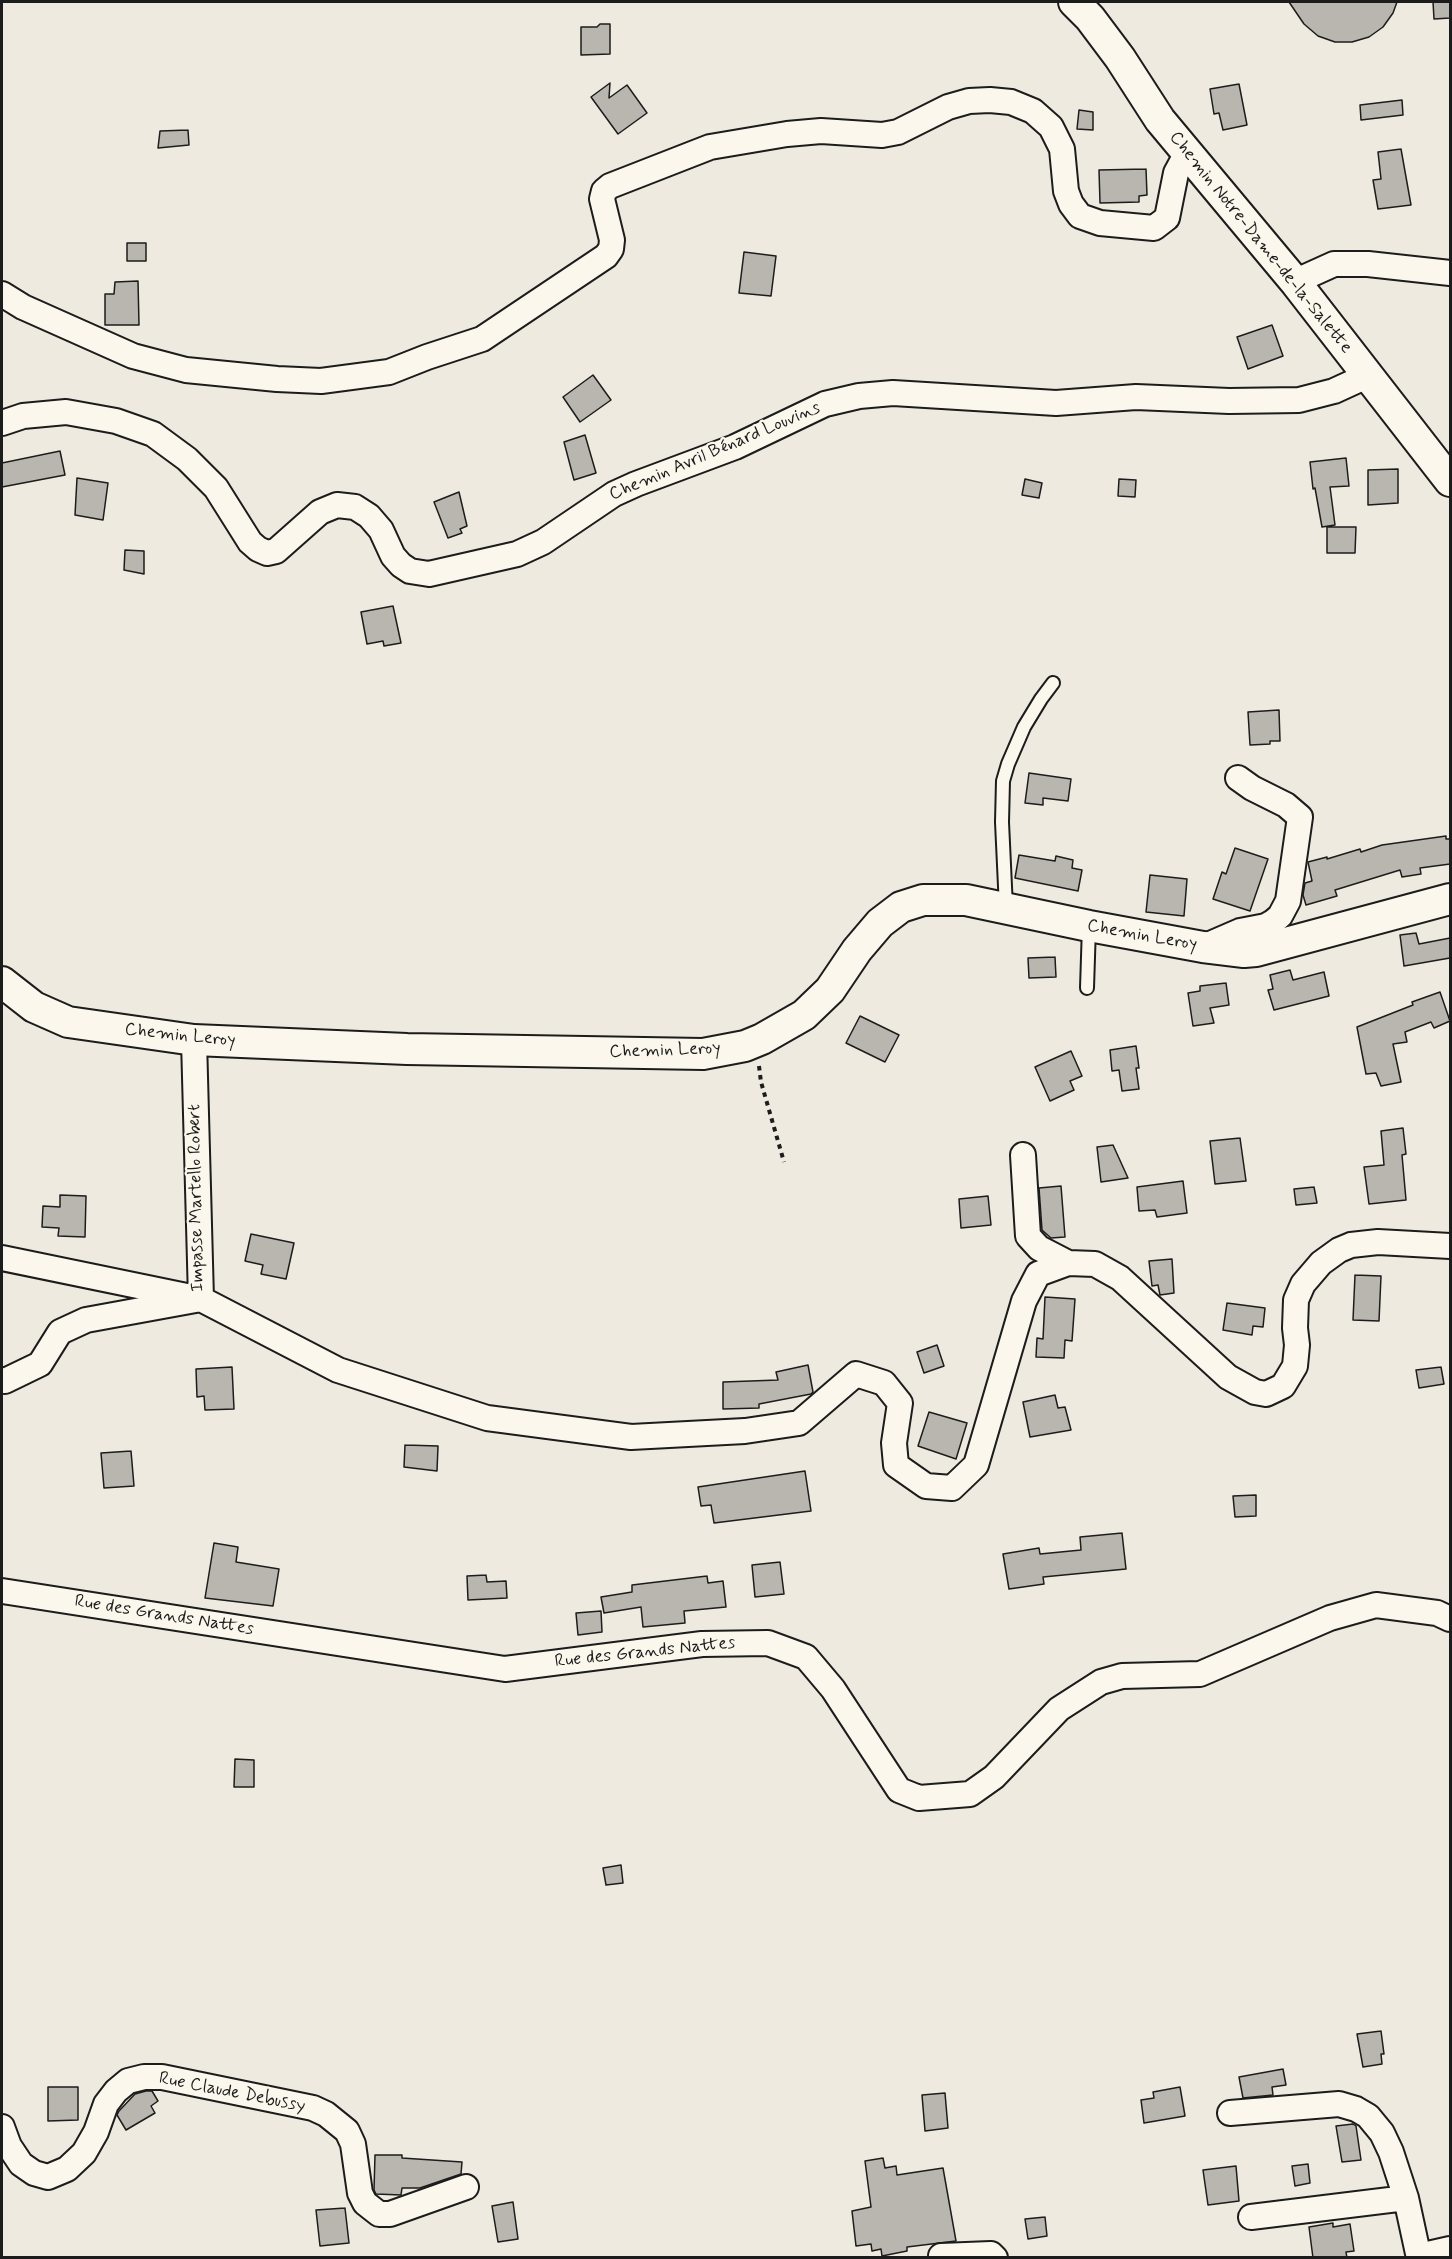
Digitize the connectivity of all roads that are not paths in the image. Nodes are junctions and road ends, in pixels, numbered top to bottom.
1 (1074, 2) edge
2 (1189, 156) junction
3 (1450, 273) edge
4 (1296, 284) junction
5 (2, 294) edge
6 (1366, 374) junction
7 (2, 423) edge
8 (1450, 481) edge
9 (1053, 683) dead end
10 (1238, 778) dead end
11 (1450, 899) edge
12 (1006, 909) junction
13 (1089, 926) junction
14 (1203, 947) junction
15 (2, 982) edge
16 (1087, 988) dead end
17 (194, 1040) junction
18 (1023, 1155) dead end
19 (1450, 1246) edge
20 (2, 1258) edge
21 (1068, 1263) junction
22 (201, 1299) junction
23 (2, 1380) edge
24 (2, 1591) edge
25 (1450, 1619) edge
26 (1230, 2113) dead end
27 (2, 2127) edge
28 (466, 2187) dead end
29 (1406, 2198) junction
30 (1251, 2217) dead end
31 (1450, 2248) edge
32 (941, 2256) dead end
33 (1419, 2257) edge
34 (995, 2258) edge

1 - 2 street, Chemin Notre-Dame-de-la-Salette
2 - 4 street, Chemin Notre-Dame-de-la-Salette
2 - 5 street
3 - 4 street
4 - 6 street, Chemin Notre-Dame-de-la-Salette
6 - 7 street, Chemin Avril Bénard Louvins
6 - 8 street, Chemin Notre-Dame-de-la-Salette
9 - 12 lane
10 - 14 street
11 - 14 street, Chemin Leroy
12 - 13 street, Chemin Leroy
12 - 17 street, Chemin Leroy
13 - 14 street, Chemin Leroy
13 - 16 lane
15 - 17 street, Chemin Leroy
17 - 22 street, Impasse Martello Robert
18 - 21 street
19 - 21 street
20 - 22 street, Impasse Martello Robert
21 - 22 street
22 - 23 street
24 - 25 street, Rue des Grands Nattes
26 - 29 street
27 - 28 street, Rue Claude Debussy
29 - 30 street
29 - 33 street
31 - 33 street
32 - 34 street

